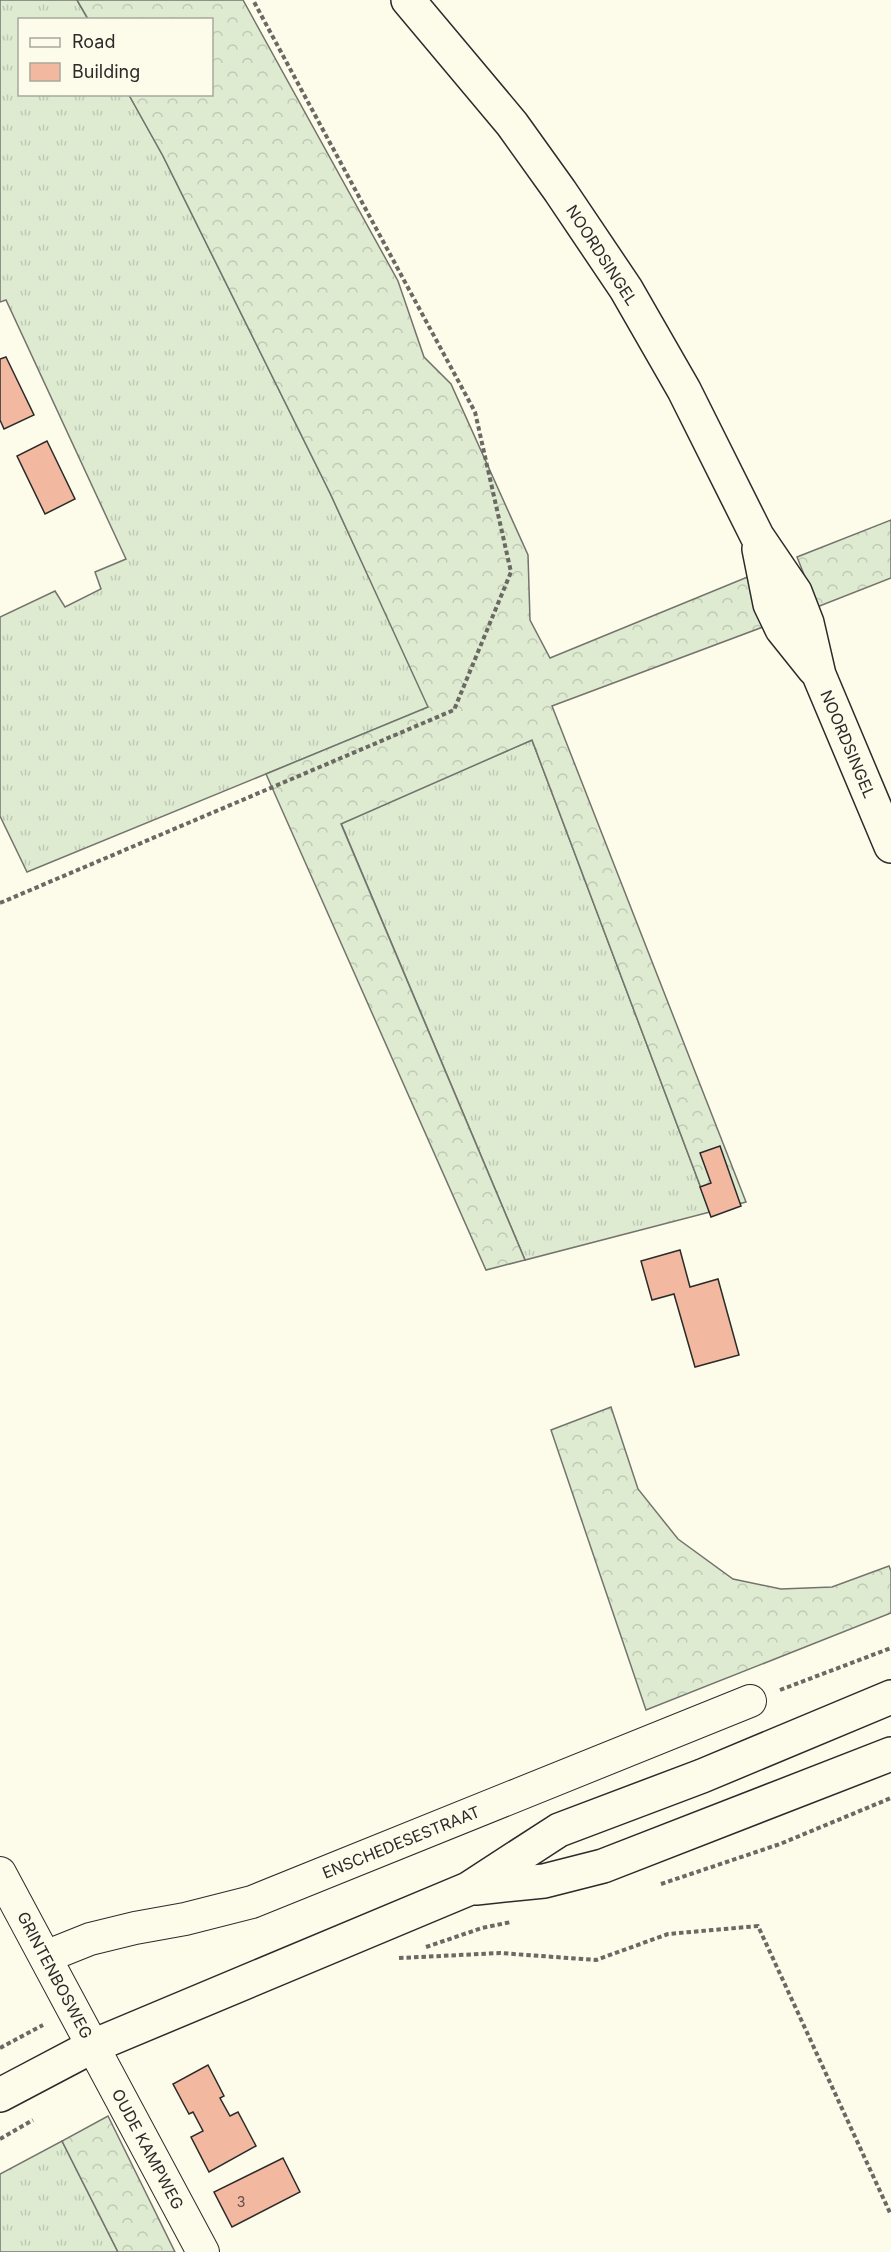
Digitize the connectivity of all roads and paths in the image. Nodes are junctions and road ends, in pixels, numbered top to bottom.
1 (253, 0) edge
2 (408, 0) edge
3 (891, 846) edge
4 (0, 903) edge
5 (891, 1648) edge
6 (891, 1697) edge
7 (750, 1701) joint
8 (891, 1754) edge
9 (0, 1873) edge
10 (468, 1889) junction
11 (45, 1957) junction
12 (391, 1959) dead end
13 (72, 2010) junction
14 (93, 2046) junction
15 (0, 2048) edge
16 (0, 2095) edge
17 (891, 2215) edge
18 (203, 2252) edge

1 - 4 path
2 - 3 main road, NOORDSINGEL
5 - 7 path
6 - 10 main road
7 - 11 street, ENSCHEDESESTRAAT
8 - 10 main road
9 - 11 street, GRINTENBOSWEG
10 - 14 main road
11 - 13 street, GRINTENBOSWEG
12 - 17 path
13 - 14 street, GRINTENBOSWEG
13 - 15 path
14 - 16 main road
14 - 18 street, OUDE KAMPWEG

